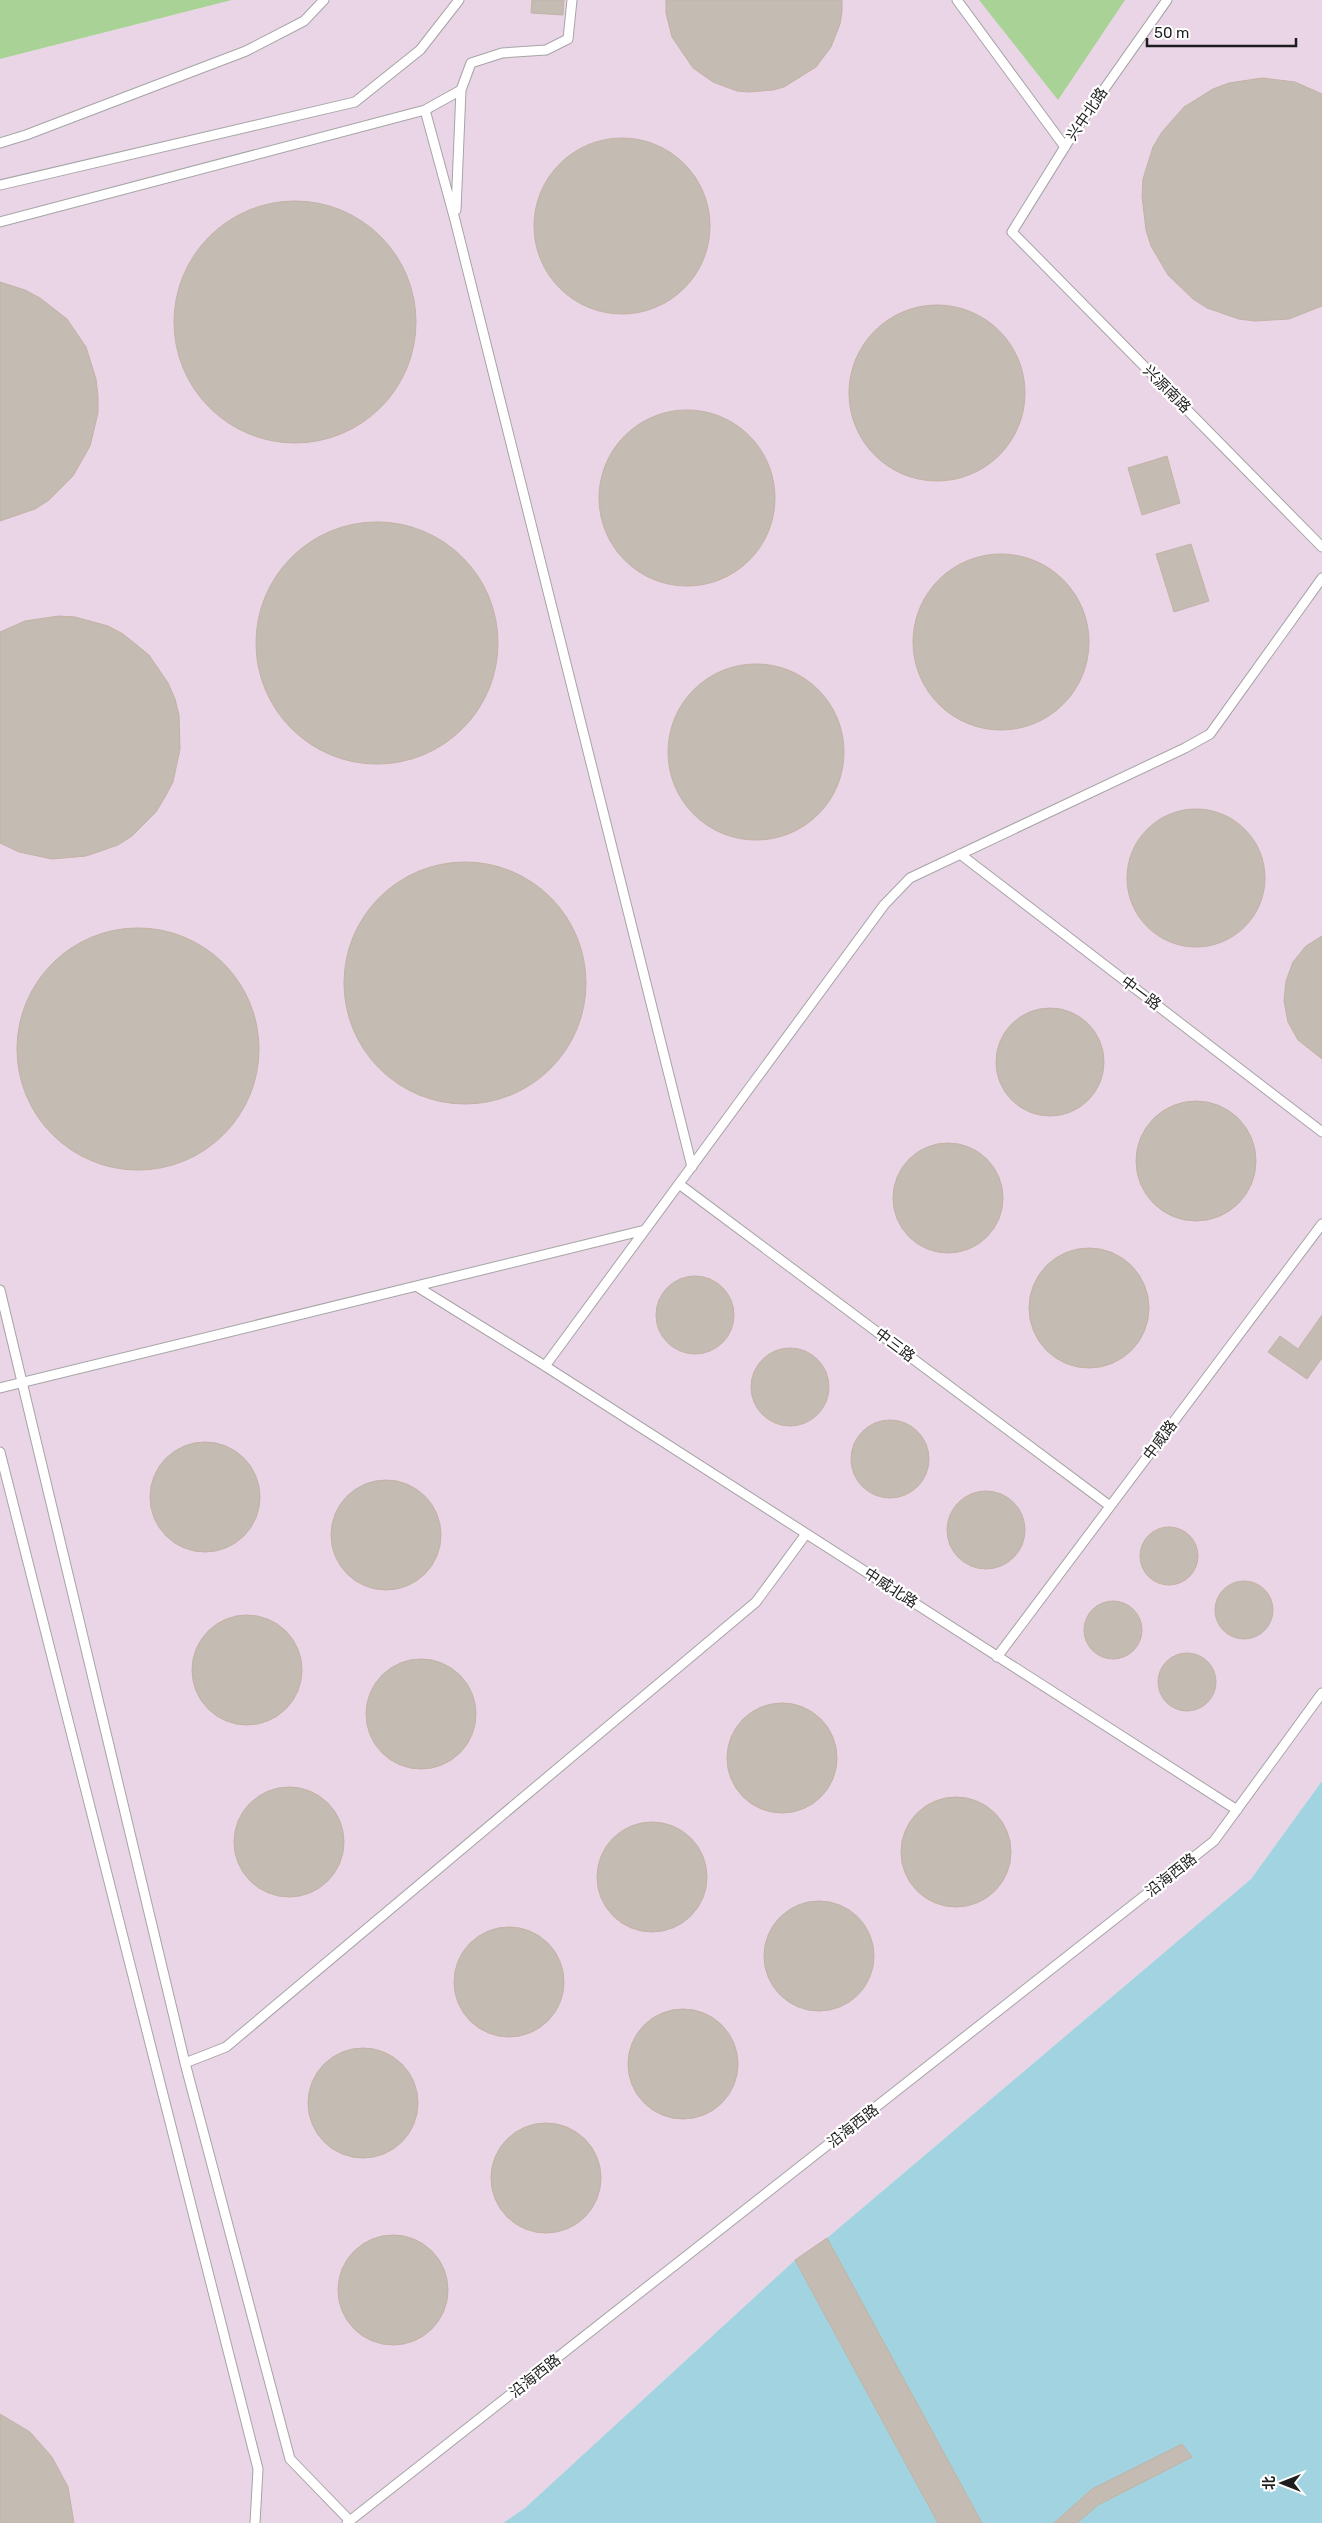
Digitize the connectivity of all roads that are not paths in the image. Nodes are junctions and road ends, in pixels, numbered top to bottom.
1 (324, 0) edge
2 (459, 0) edge
3 (572, 0) edge
4 (956, 0) edge
5 (1167, 0) edge
6 (461, 90) junction
7 (425, 110) junction
8 (0, 143) edge
9 (1065, 147) junction
10 (0, 185) edge
11 (455, 220) junction
12 (0, 222) edge
13 (1012, 232) joint
14 (1322, 547) edge
15 (1322, 578) edge
16 (960, 854) junction
17 (1322, 1132) edge
18 (692, 1166) junction
19 (679, 1184) junction
20 (1322, 1224) edge
21 (645, 1230) junction
22 (416, 1286) junction
23 (0, 1290) edge
24 (545, 1366) junction
25 (24, 1382) junction
26 (0, 1388) edge
27 (0, 1452) edge
28 (1110, 1506) junction
29 (806, 1534) junction
30 (998, 1657) junction
31 (1322, 1693) edge
32 (1237, 1810) junction
33 (185, 2063) junction
34 (348, 2522) edge
35 (255, 2523) edge

1 - 8 lane
2 - 10 lane
3 - 6 lane
4 - 9 lane
5 - 9 lane, 兴中北路
6 - 7 lane
6 - 11 lane
7 - 11 lane
7 - 12 lane
9 - 13 lane, 兴中北路
11 - 18 lane
13 - 14 lane, 兴源南路
15 - 16 lane
16 - 17 lane, 中一路
16 - 18 lane
18 - 19 lane
19 - 21 lane
19 - 28 lane, 中三路
20 - 28 lane, 中威路
21 - 22 lane
21 - 24 lane
22 - 24 lane, 中威北路
22 - 25 lane
23 - 25 lane
24 - 29 lane, 中威北路
25 - 26 lane
25 - 33 lane
27 - 35 lane
28 - 30 lane, 中威路
29 - 30 lane, 中威北路
29 - 33 lane
30 - 32 lane, 中威北路
31 - 32 lane, 沿海西路
32 - 34 lane, 沿海西路
33 - 34 lane

